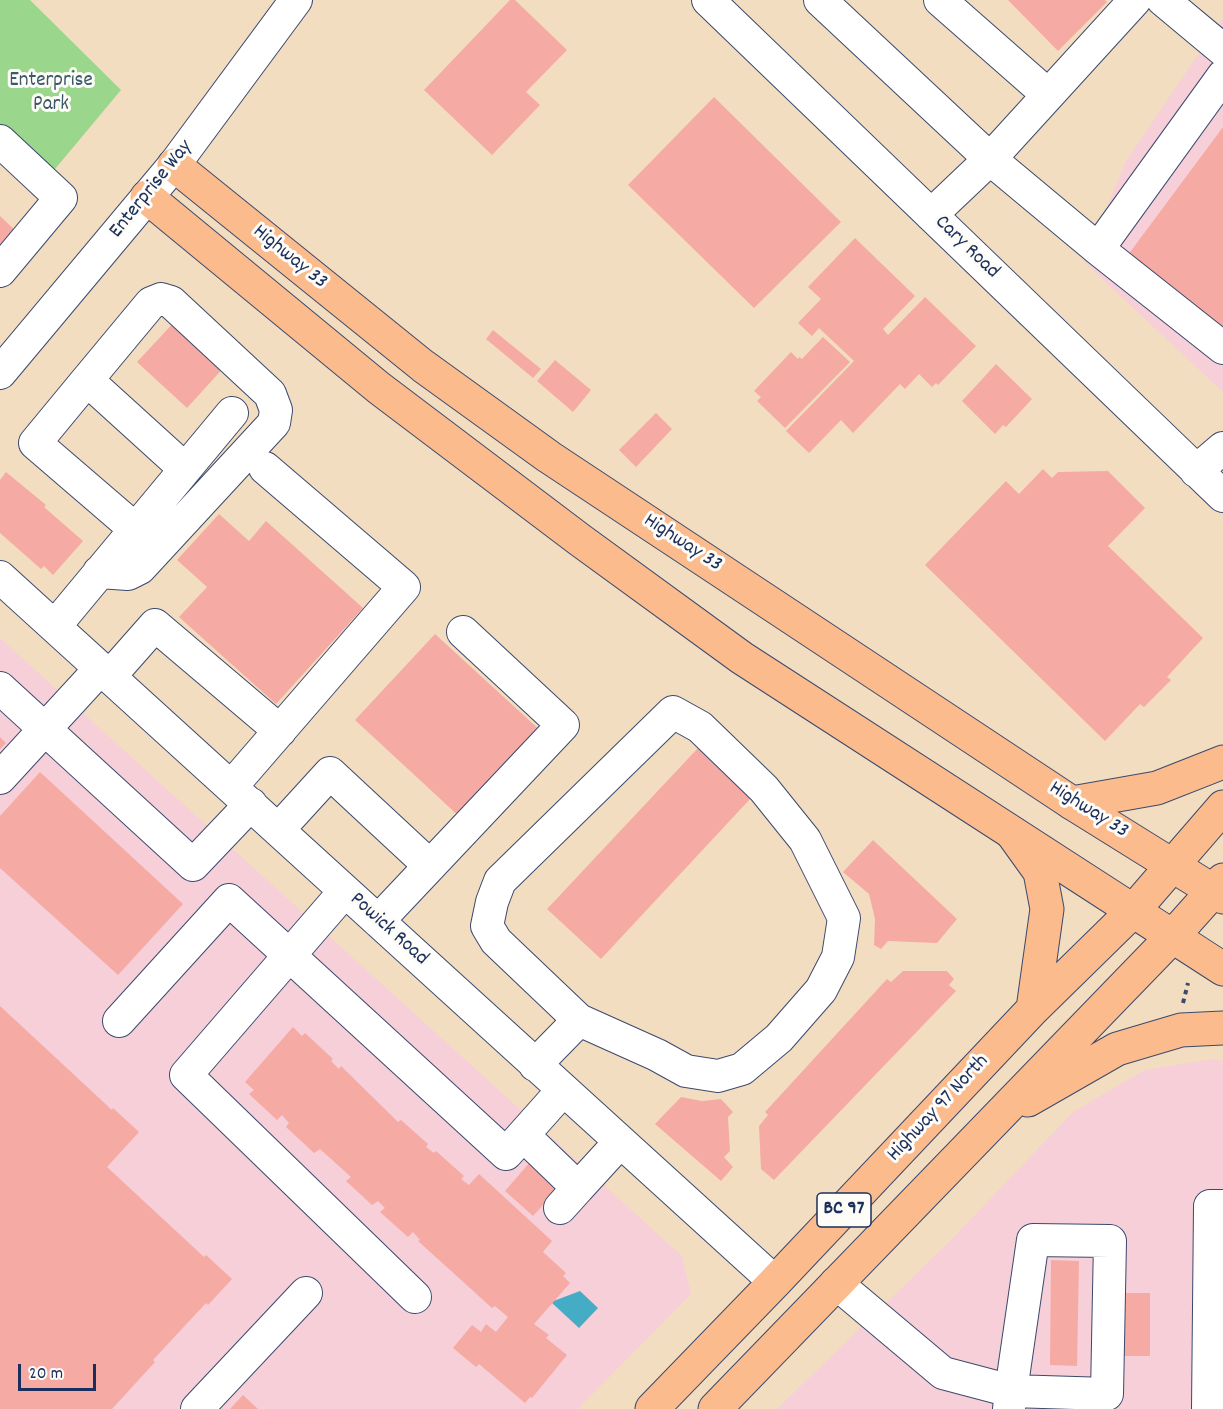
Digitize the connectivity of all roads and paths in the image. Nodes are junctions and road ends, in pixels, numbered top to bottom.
1 (296, 0) edge
2 (708, 0) edge
3 (820, 0) edge
4 (940, 0) edge
5 (1135, 0) edge
6 (1163, 0) edge
7 (1223, 50) edge
8 (1223, 76) edge
9 (1047, 94) junction
10 (0, 141) edge
11 (990, 159) junction
12 (174, 165) junction
13 (147, 197) junction
14 (932, 215) junction
15 (1098, 249) junction
16 (0, 271) edge
17 (1223, 348) edge
18 (0, 373) edge
19 (87, 380) junction
20 (232, 413) dead end
21 (1223, 448) edge
22 (265, 468) dead end
23 (185, 469) junction
24 (1196, 471) junction
25 (1223, 496) edge
26 (135, 529) junction
27 (99, 572) junction
28 (0, 577) edge
29 (55, 626) junction
30 (463, 632) dead end
31 (105, 672) junction
32 (0, 688) edge
33 (45, 729) junction
34 (280, 731) junction
35 (1223, 762) edge
36 (0, 778) edge
37 (241, 796) junction
38 (1072, 803) junction
39 (1223, 807) edge
40 (278, 830) junction
41 (1012, 833) junction
42 (1173, 864) junction
43 (430, 866) junction
44 (1220, 889) edge
45 (345, 891) junction
46 (1133, 911) junction
47 (378, 921) junction
48 (1172, 937) junction
49 (290, 955) junction
50 (1223, 969) edge
51 (1033, 1009) junction
52 (579, 1020) junction
53 (119, 1021) dead end
54 (1223, 1028) edge
55 (535, 1065) junction
56 (563, 1090) junction
57 (996, 1118) junction
58 (523, 1135) junction
59 (620, 1142) junction
60 (1223, 1206) edge
61 (775, 1282) junction
62 (836, 1283) junction
63 (306, 1293) dead end
64 (415, 1297) dead end
65 (765, 1356) junction
66 (1010, 1400) edge
67 (197, 1409) edge
68 (652, 1409) edge
69 (715, 1409) edge
70 (1208, 1409) edge

1 - 12 street, Enterprise Way
2 - 14 street, Cary Road
3 - 11 street
4 - 9 street
5 - 9 street
6 - 7 street
8 - 15 street
9 - 11 street
10 - 16 street
11 - 14 street
11 - 15 street
12 - 13 street, Enterprise Way
12 - 38 main road, Highway 33
13 - 18 street, Enterprise Way
13 - 41 main road, Highway 33
14 - 24 street, Cary Road
15 - 17 street
19 - 23 street
19 - 26 street
19 - 27 street
20 - 23 street
21 - 24 street
22 - 34 street
23 - 26 street
24 - 25 street, Cary Road
26 - 27 street
27 - 29 street
28 - 29 street, Powick Road
29 - 31 street, Powick Road
30 - 43 street
31 - 33 street
31 - 34 street
31 - 37 street, Powick Road
32 - 33 street
33 - 36 street
33 - 37 street
34 - 37 street
35 - 38 main road
37 - 40 street, Powick Road
38 - 42 main road, Highway 33
39 - 42 main road, Highway 97 North / BC 97
40 - 43 street
40 - 45 street, Powick Road
41 - 46 main road, Highway 33
41 - 51 main road
42 - 44 main road, Highway 33
42 - 46 main road, Highway 97 North / BC 97
43 - 47 street
44 - 48 main road, BC 97
45 - 47 street, Powick Road
45 - 49 street
46 - 48 main road, Highway 33
46 - 51 main road, Highway 97 North / BC 97
47 - 55 street, Powick Road
48 - 50 main road, Highway 33
48 - 57 main road, BC 97
49 - 53 street
49 - 58 street
49 - 64 street
51 - 61 main road, Highway 97 North / BC 97
52 - 52 street
52 - 55 street
54 - 57 main road
55 - 56 street, Powick Road
56 - 58 street
56 - 59 street, Powick Road
57 - 62 main road, BC 97
58 - 59 street
59 - 61 street, Powick Road
60 - 70 street
61 - 65 main road
61 - 68 main road, Highway 97 North / BC 97
62 - 65 main road, BC 97
62 - 66 street
63 - 67 street
65 - 69 main road, BC 97
66 - 66 street

